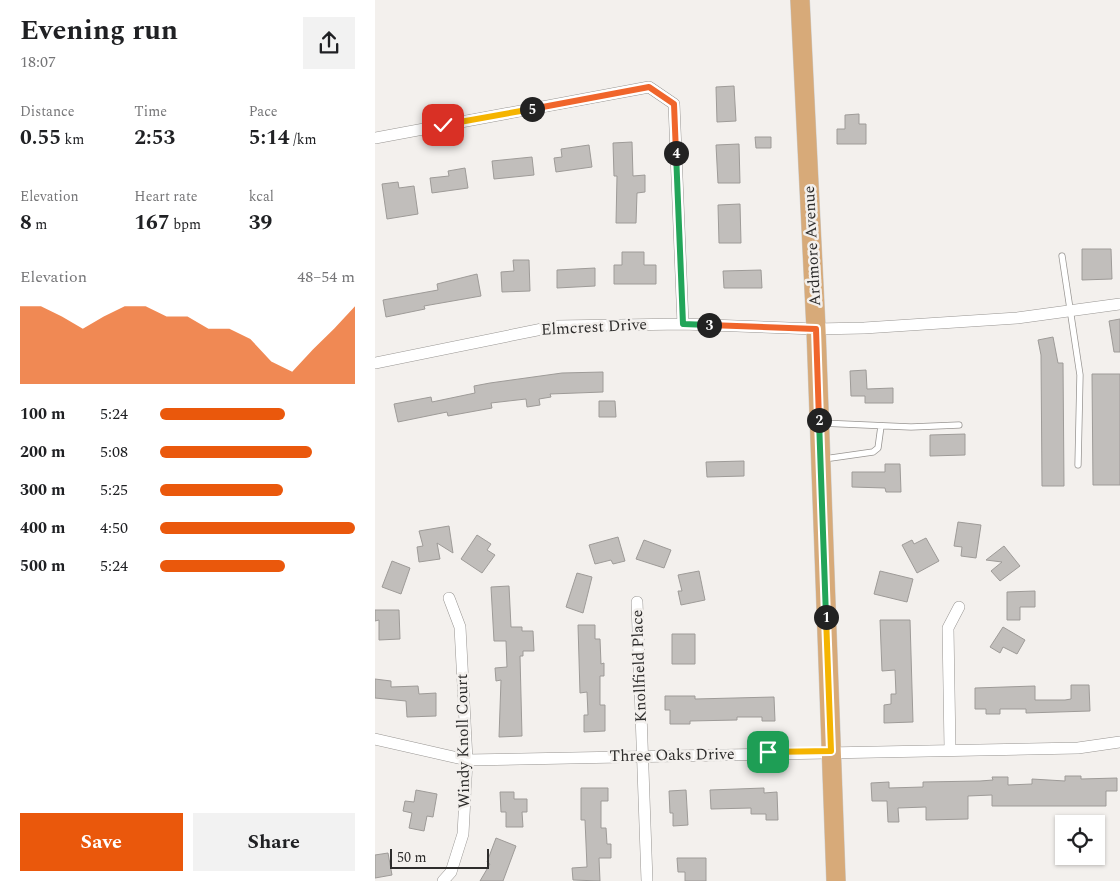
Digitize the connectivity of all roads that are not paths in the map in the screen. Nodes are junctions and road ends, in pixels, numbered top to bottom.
1 (800, 0) edge
2 (375, 138) edge
3 (1062, 256) dead end
4 (1120, 304) edge
5 (1070, 310) junction
6 (683, 324) junction
7 (816, 329) junction
8 (375, 363) edge
9 (819, 422) junction
10 (959, 425) dead end
11 (881, 426) junction
12 (820, 460) junction
13 (1078, 465) dead end
14 (449, 598) dead end
15 (637, 602) dead end
16 (959, 607) dead end
17 (375, 738) edge
18 (1120, 742) edge
19 (950, 749) junction
20 (831, 751) junction
21 (642, 755) junction
22 (467, 760) junction
23 (443, 881) edge
24 (647, 881) edge
25 (836, 881) edge

1 - 7 main road, Ardmore Avenue
2 - 6 street
3 - 5 lane
4 - 5 street, Elmcrest Drive
5 - 7 street, Elmcrest Drive
5 - 13 lane
6 - 7 street, Elmcrest Drive
6 - 8 street, Elmcrest Drive
7 - 9 main road, Ardmore Avenue
9 - 11 lane
9 - 12 main road, Ardmore Avenue
10 - 11 lane
11 - 12 lane
12 - 20 main road, Ardmore Avenue
14 - 22 street, Windy Knoll Court
15 - 21 street, Knollfield Place
16 - 19 street
17 - 22 street, Three Oaks Drive
18 - 19 street, Three Oaks Drive
19 - 20 street, Three Oaks Drive
20 - 21 street, Three Oaks Drive
20 - 25 main road, Ardmore Avenue
21 - 22 street, Three Oaks Drive
21 - 24 street, Knollfield Place
22 - 23 street, Windy Knoll Court

